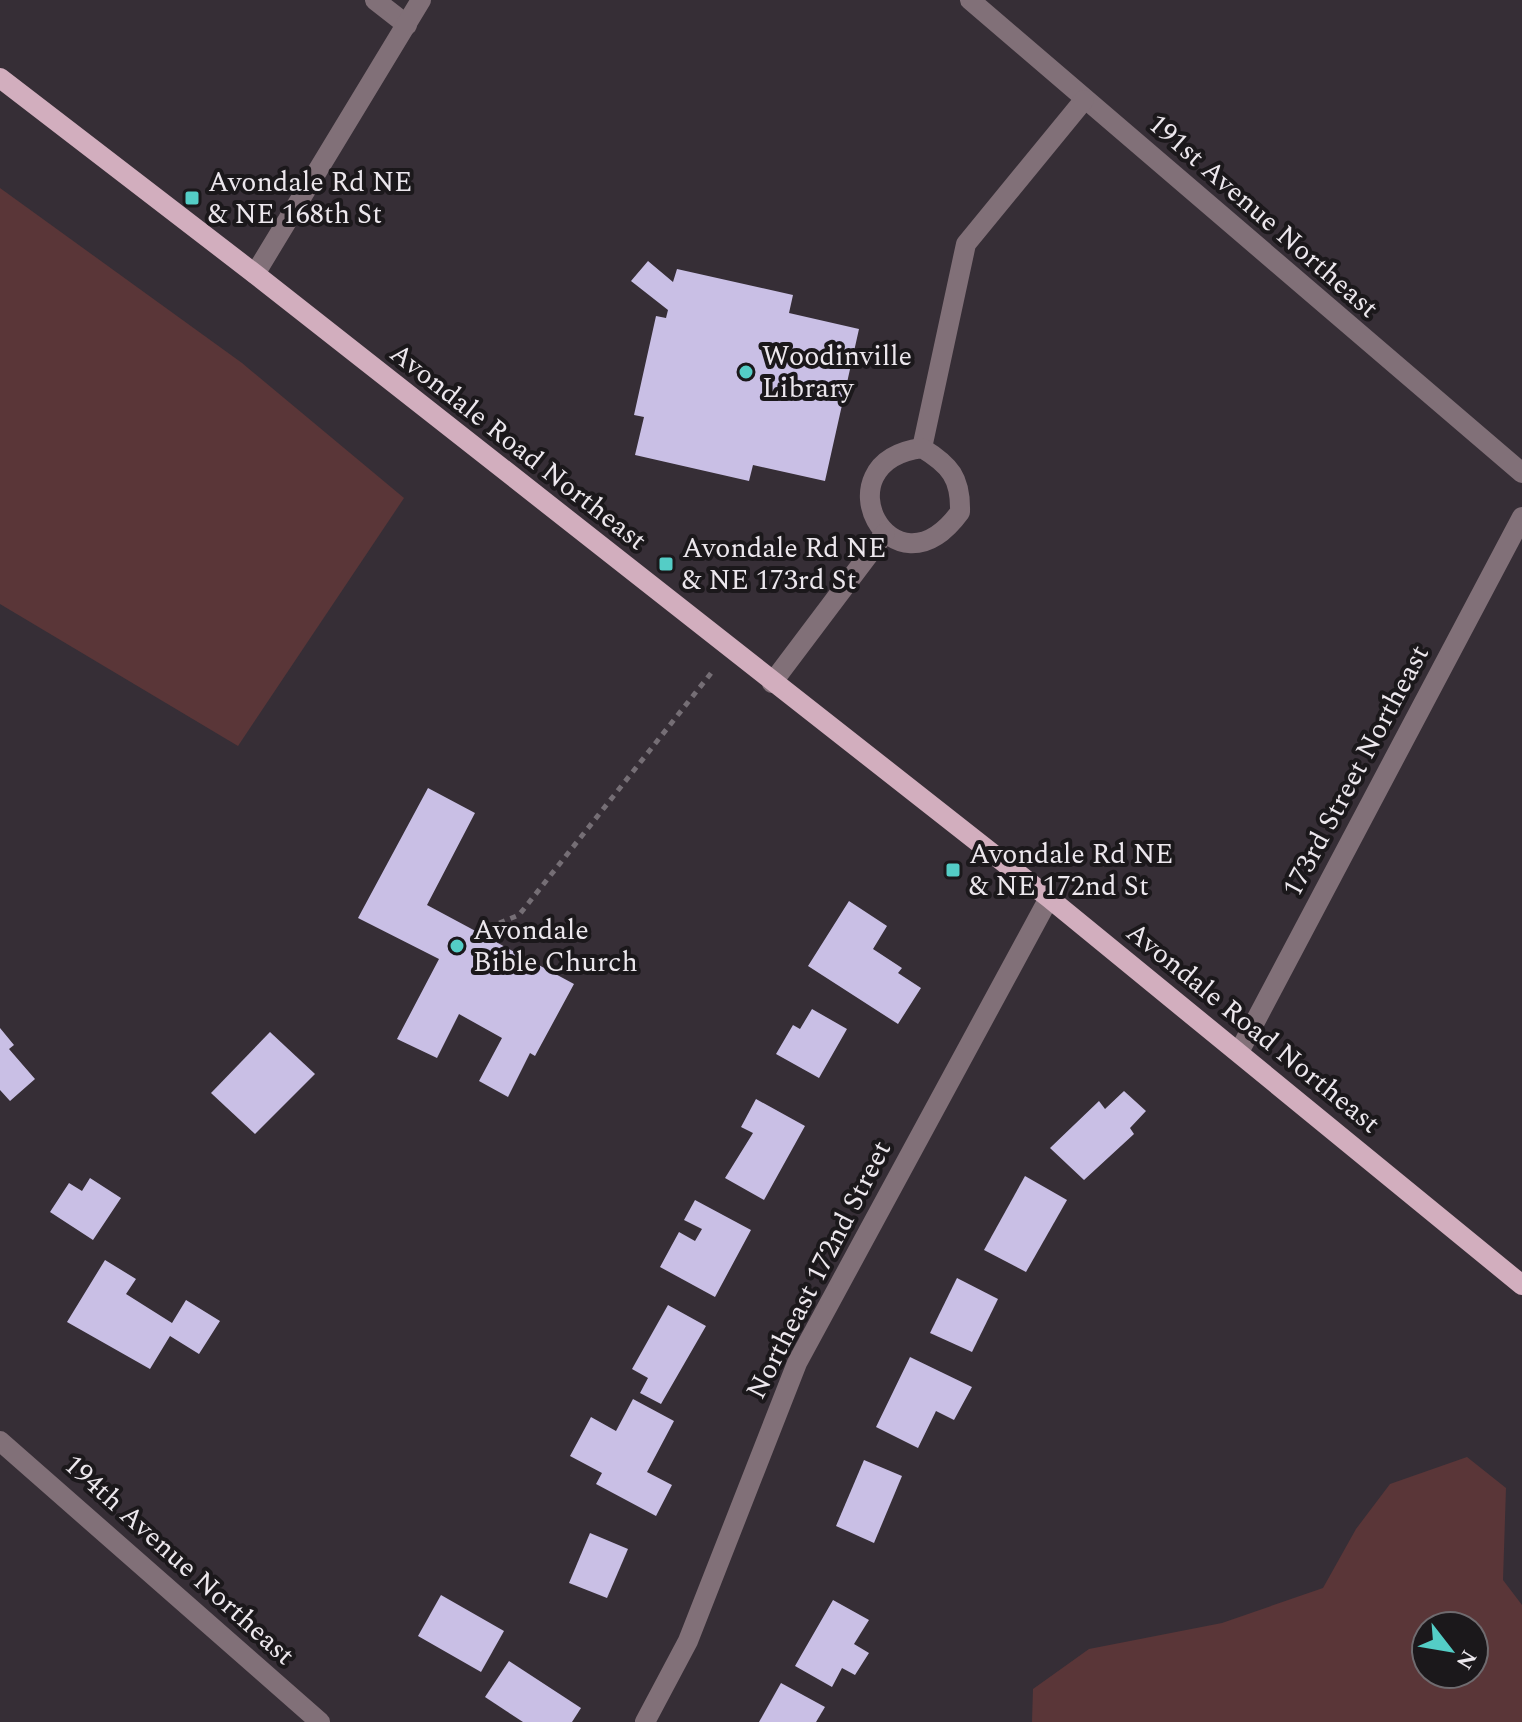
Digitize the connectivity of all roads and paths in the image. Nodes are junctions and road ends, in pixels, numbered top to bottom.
1 (375, 0) edge
2 (421, 0) edge
3 (970, 0) edge
4 (407, 25) junction
5 (0, 78) edge
6 (1084, 100) junction
7 (255, 274) junction
8 (922, 448) junction
9 (1522, 473) edge
10 (1522, 517) edge
11 (885, 533) junction
12 (712, 672) dead end
13 (772, 683) junction
14 (1049, 898) junction
15 (477, 932) dead end
16 (1239, 1052) junction
17 (1522, 1285) edge
18 (0, 1441) edge
19 (320, 1722) edge
20 (645, 1722) edge

1 - 4 street
2 - 4 street
3 - 6 street, 191st Avenue Northeast
4 - 7 street
5 - 7 main road, Avondale Road Northeast
6 - 8 street
6 - 9 street, 191st Avenue Northeast
7 - 13 main road, Avondale Road Northeast
8 - 11 street
8 - 11 street
10 - 16 street, 173rd Street Northeast
11 - 13 street
12 - 15 path
13 - 14 main road, Avondale Road Northeast
14 - 16 main road, Avondale Road Northeast
14 - 20 street, Northeast 172nd Street
16 - 17 main road, Avondale Road Northeast
18 - 19 street, 194th Avenue Northeast

